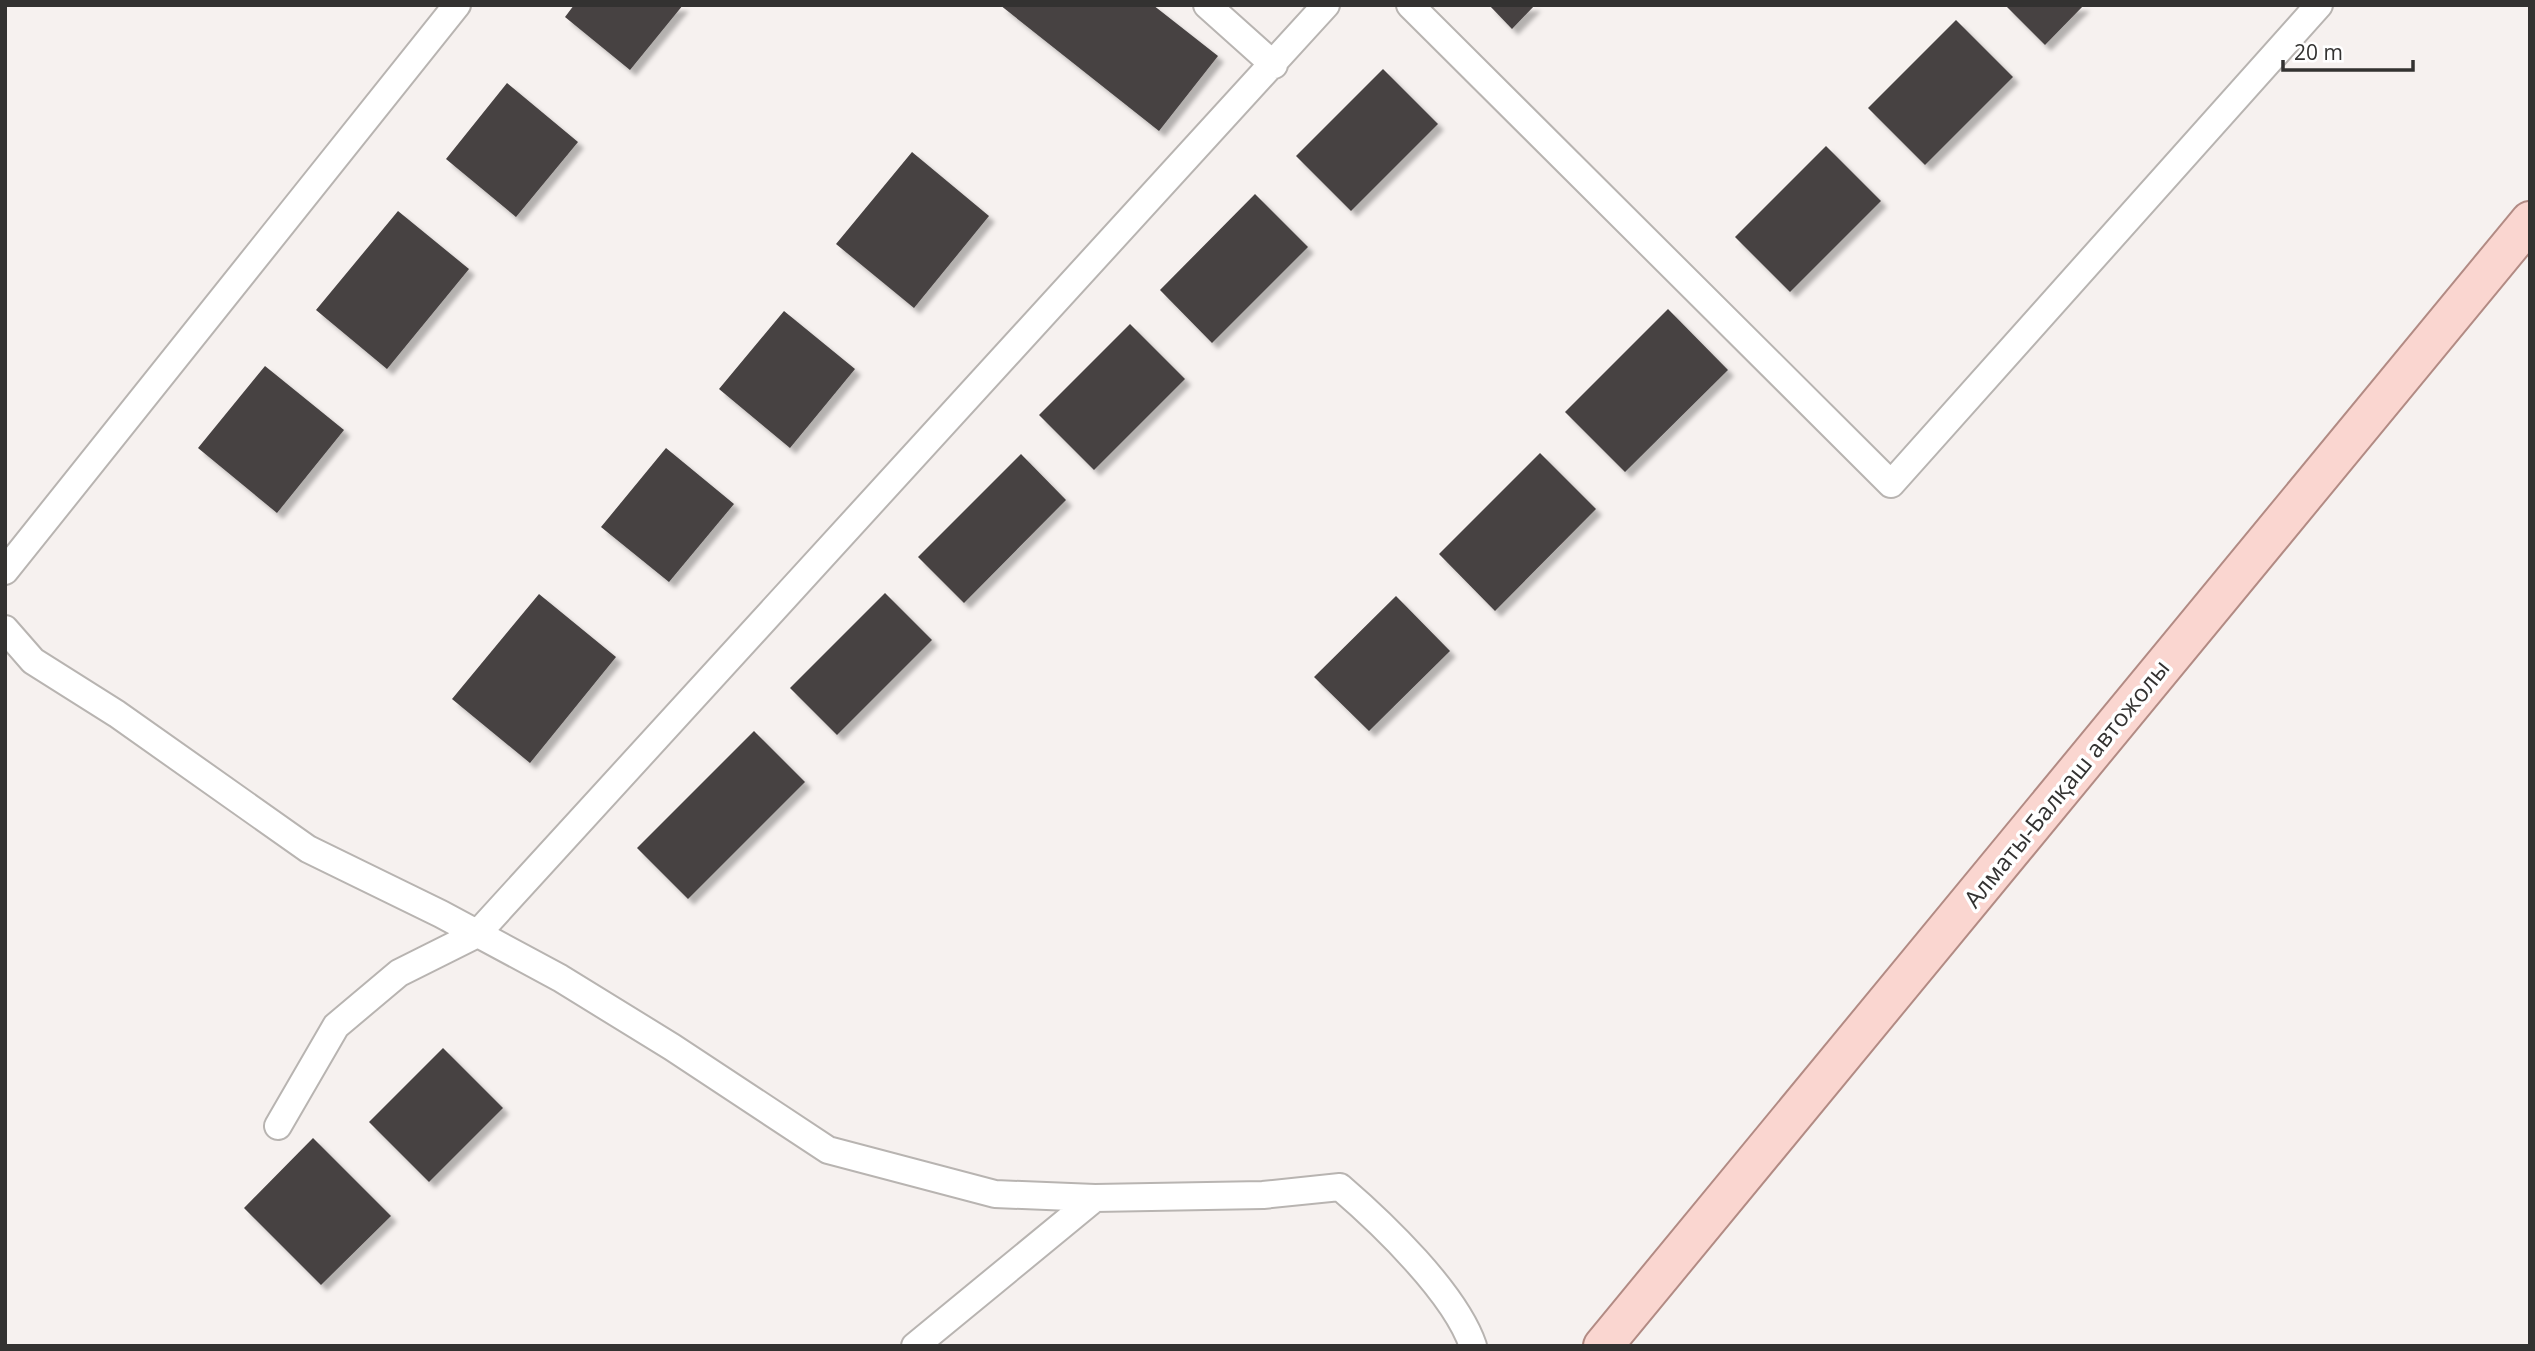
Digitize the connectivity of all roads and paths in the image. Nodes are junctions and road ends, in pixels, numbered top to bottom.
1 (457, 5) edge
2 (1207, 5) edge
3 (1326, 5) edge
4 (1410, 5) edge
5 (2319, 5) edge
6 (1274, 65) junction
7 (2530, 221) edge
8 (5, 571) edge
9 (5, 629) edge
10 (477, 934) junction
11 (278, 1126) dead end
12 (1095, 1198) junction
13 (915, 1346) edge
14 (1472, 1346) edge
15 (1603, 1346) edge

1 - 8 lane
2 - 6 lane
3 - 6 lane
4 - 5 lane
6 - 10 lane
7 - 15 main road, Алматы-Балқаш автожолы
9 - 10 lane
10 - 11 lane
10 - 12 lane
12 - 13 lane
12 - 14 lane

